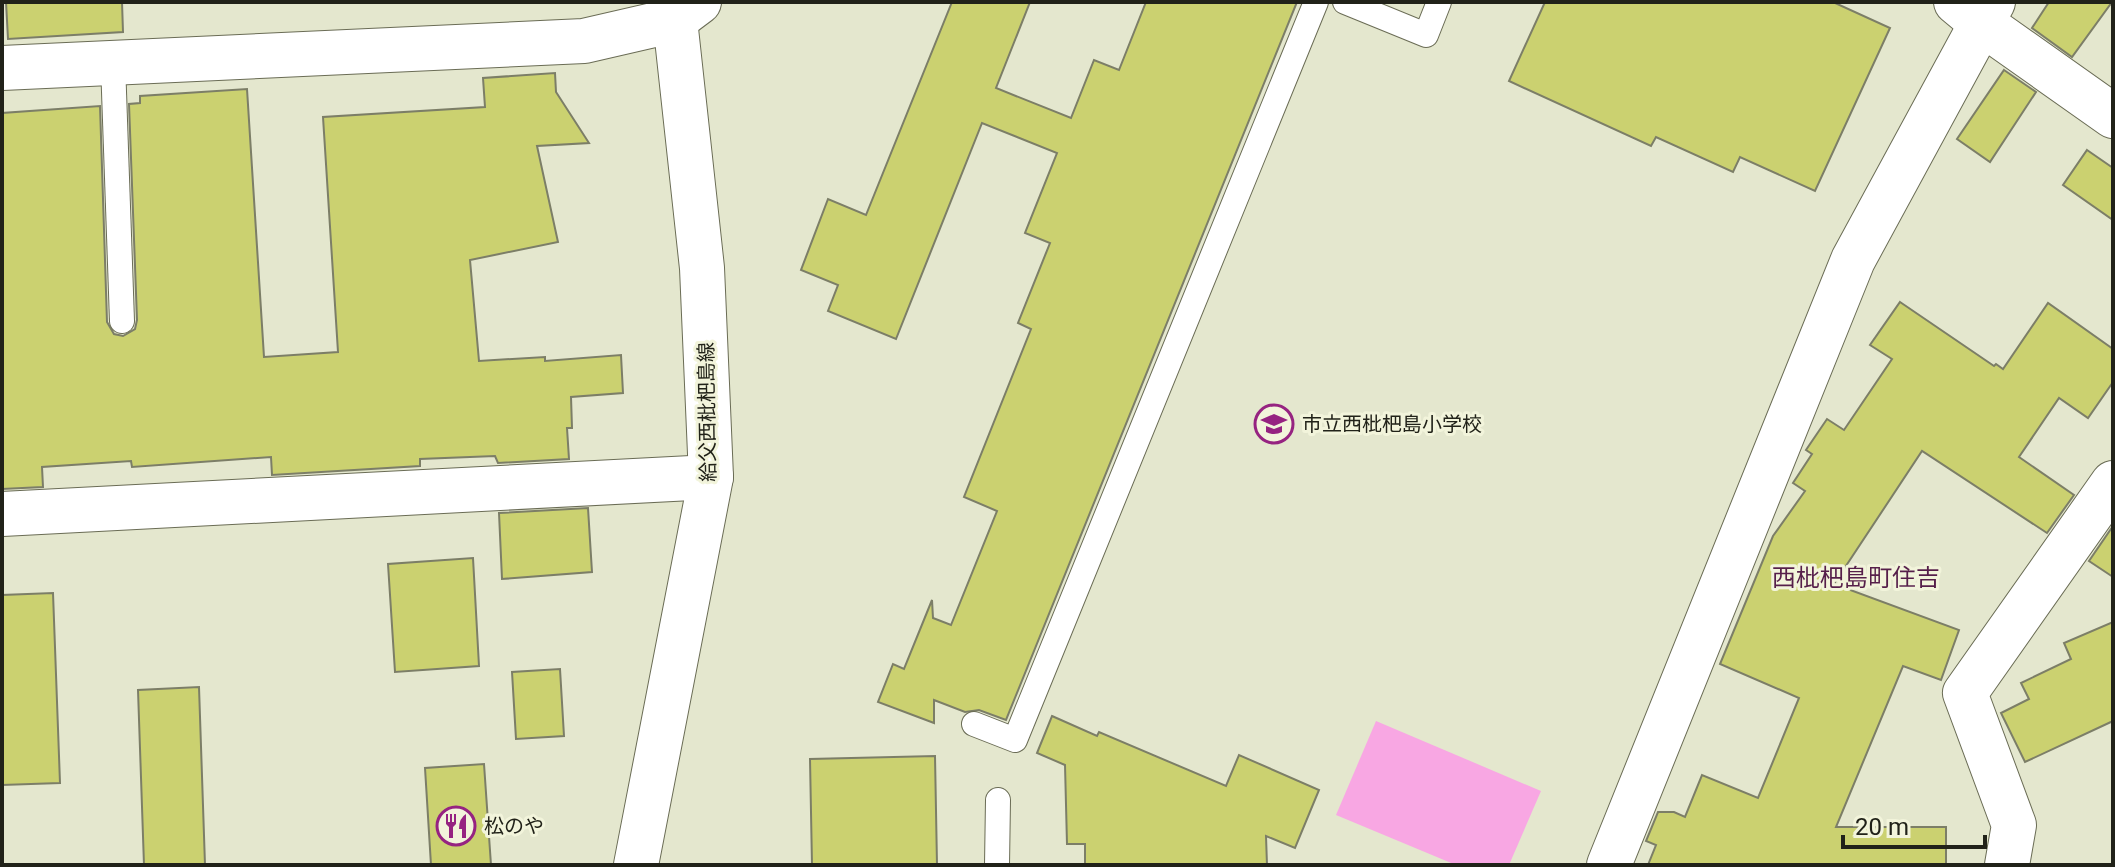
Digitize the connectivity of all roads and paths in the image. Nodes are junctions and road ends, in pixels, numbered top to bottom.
1 (1316, 2) edge
2 (1345, 2) edge
3 (1439, 2) edge
4 (681, 8) edge
5 (1976, 9) edge
6 (113, 63) junction
7 (2, 68) edge
8 (2113, 116) edge
9 (122, 321) dead end
10 (711, 477) junction
11 (2113, 483) edge
12 (2, 514) edge
13 (974, 724) dead end
14 (998, 800) dead end
15 (636, 865) edge
16 (997, 865) edge
17 (1609, 865) edge
18 (2007, 865) edge

1 - 13 lane
2 - 3 lane
4 - 6 street
4 - 10 street, 給父西枇杷島線
5 - 8 street
5 - 17 street
6 - 7 street
6 - 9 lane
10 - 12 street
10 - 15 street, 給父西枇杷島線
11 - 18 street
14 - 16 lane

